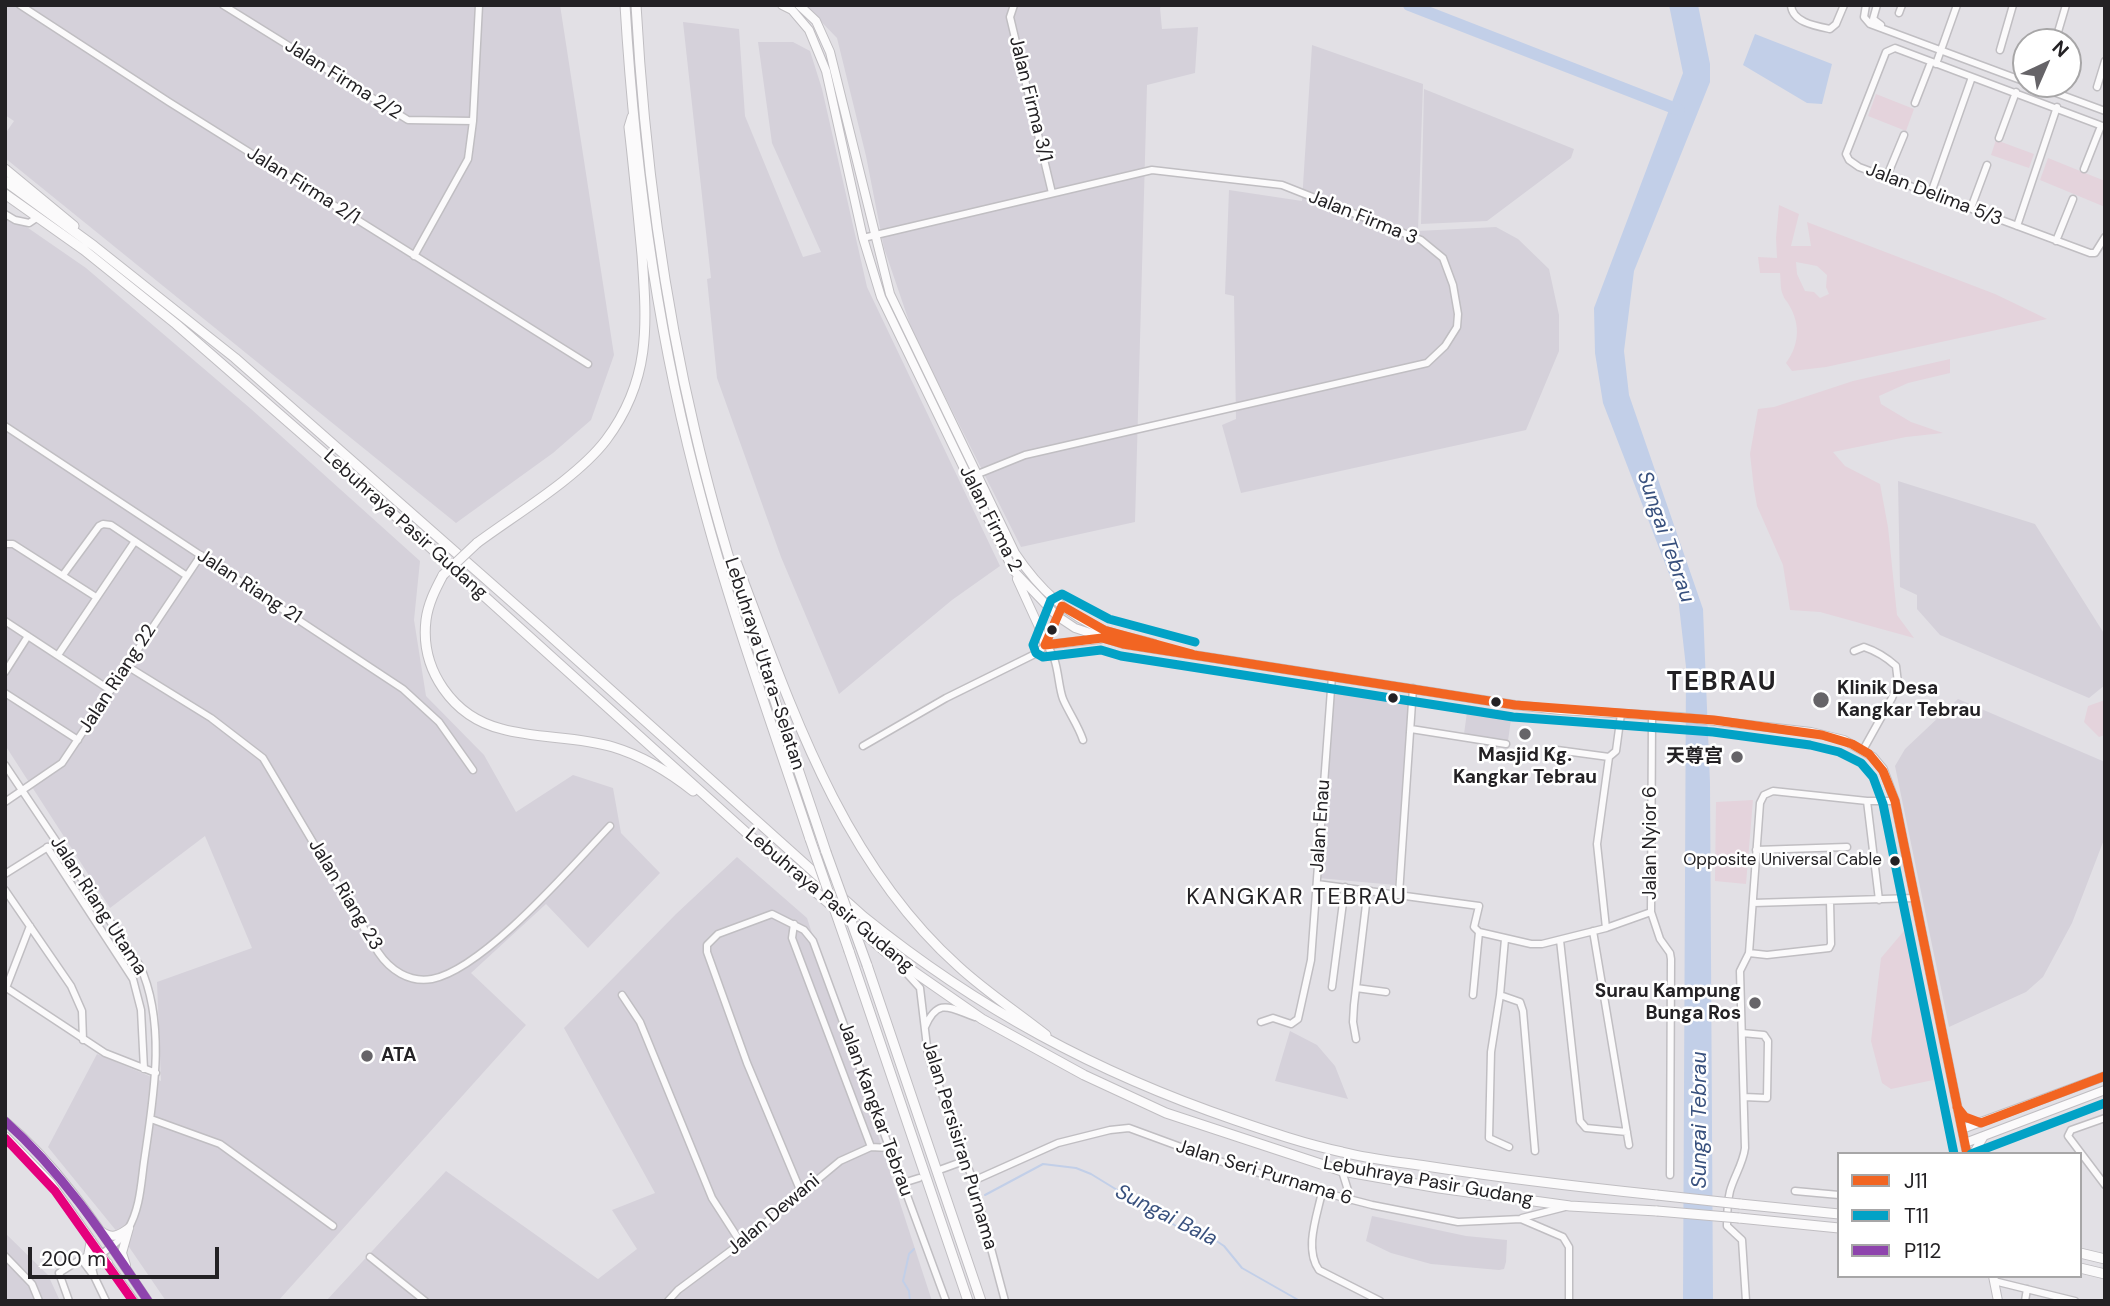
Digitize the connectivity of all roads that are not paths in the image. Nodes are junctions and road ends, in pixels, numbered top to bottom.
1 (19, 5) edge
2 (223, 5) edge
3 (479, 5) edge
4 (625, 5) edge
5 (636, 5) edge
6 (782, 5) edge
7 (799, 5) edge
8 (1014, 5) edge
9 (1791, 5) edge
10 (1844, 5) edge
11 (1866, 5) edge
12 (1877, 5) edge
13 (1902, 5) edge
14 (1957, 5) edge
15 (2013, 5) edge
16 (2066, 5) edge
17 (1899, 13) dead end
18 (2059, 28) edge
19 (1885, 29) junction
20 (1941, 50) junction
21 (2000, 50) dead end
22 (2105, 61) edge
23 (1933, 63) junction
24 (1972, 76) junction
25 (2012, 77) edge
26 (2097, 87) dead end
27 (2012, 91) edge
28 (2014, 98) edge
29 (2032, 98) edge
30 (2072, 98) edge
31 (2037, 100) joint
32 (1915, 103) dead end
33 (2057, 107) junction
34 (2105, 111) edge
35 (634, 113) junction
36 (473, 121) junction
37 (2103, 126) edge
38 (1904, 135) dead end
39 (1999, 138) dead end
40 (1987, 165) dead end
41 (5, 169) edge
42 (2084, 169) dead end
43 (1887, 177) junction
44 (5, 181) edge
45 (1052, 193) junction
46 (1931, 193) junction
47 (5, 194) edge
48 (2073, 199) dead end
49 (1971, 208) junction
50 (5, 214) edge
51 (38, 217) junction
52 (2017, 226) junction
53 (875, 235) junction
54 (2105, 237) edge
55 (863, 238) junction
56 (2056, 241) junction
57 (94, 246) junction
58 (414, 256) junction
59 (588, 364) dead end
60 (5, 426) edge
61 (973, 477) junction
62 (135, 541) junction
63 (5, 544) edge
64 (201, 555) junction
65 (729, 557) junction
66 (1013, 570) junction
67 (63, 575) junction
68 (187, 576) junction
69 (96, 597) junction
70 (1062, 606) junction
71 (1057, 616) junction
72 (5, 621) edge
73 (28, 636) junction
74 (1102, 638) junction
75 (1045, 645) junction
76 (1854, 651) dead end
77 (1192, 654) junction
78 (58, 656) junction
79 (127, 666) junction
80 (5, 672) edge
81 (1332, 676) junction
82 (1413, 688) junction
83 (110, 690) junction
84 (5, 693) edge
85 (1621, 714) junction
86 (1653, 716) junction
87 (1411, 730) junction
88 (78, 740) junction
89 (1083, 740) dead end
90 (1506, 744) dead end
91 (863, 746) dead end
92 (1557, 750) dead end
93 (1863, 750) junction
94 (1612, 756) junction
95 (5, 765) edge
96 (473, 770) dead end
97 (22, 790) junction
98 (1867, 801) junction
99 (1895, 801) junction
100 (5, 802) edge
101 (610, 827) dead end
102 (750, 835) junction
103 (55, 842) junction
104 (47, 847) junction
105 (1847, 847) dead end
106 (1756, 850) junction
107 (5, 874) edge
108 (1317, 884) junction
109 (1345, 887) junction
110 (5, 890) edge
111 (1371, 891) junction
112 (1399, 894) junction
113 (1915, 898) junction
114 (1879, 900) junction
115 (1830, 901) junction
116 (1753, 903) junction
117 (99, 904) junction
118 (90, 910) junction
119 (1651, 912) junction
120 (794, 924) junction
121 (30, 926) junction
122 (1606, 928) junction
123 (1593, 931) junction
124 (1479, 932) junction
125 (1505, 939) junction
126 (1560, 940) junction
127 (887, 953) junction
128 (1749, 953) junction
129 (1332, 987) dead end
130 (6, 988) edge
131 (1356, 988) junction
132 (1386, 992) dead end
133 (622, 995) dead end
134 (1473, 995) dead end
135 (1500, 995) junction
136 (982, 1019) junction
137 (1261, 1021) dead end
138 (924, 1029) junction
139 (1741, 1033) junction
140 (1356, 1039) dead end
141 (83, 1040) junction
142 (1056, 1044) junction
143 (144, 1069) junction
144 (156, 1073) junction
145 (2105, 1076) edge
146 (2091, 1082) junction
147 (2105, 1090) edge
148 (1744, 1097) junction
149 (2088, 1097) junction
150 (1957, 1107) junction
151 (2105, 1118) edge
152 (151, 1119) junction
153 (5, 1121) edge
154 (1981, 1123) junction
155 (1962, 1129) junction
156 (1627, 1132) junction
157 (5, 1136) edge
158 (1984, 1136) junction
159 (1965, 1143) junction
160 (1629, 1146) dead end
161 (871, 1147) junction
162 (1509, 1147) dead end
163 (889, 1148) junction
164 (1535, 1151) dead end
165 (1967, 1152) edge
166 (1974, 1152) edge
167 (2080, 1152) edge
168 (2082, 1155) edge
169 (964, 1160) junction
170 (943, 1169) dead end
171 (1342, 1171) junction
172 (1670, 1175) dead end
173 (919, 1178) dead end
174 (973, 1181) junction
175 (903, 1183) junction
176 (2105, 1185) edge
177 (1795, 1191) dead end
178 (801, 1192) junction
179 (1322, 1192) junction
180 (1837, 1195) edge
181 (1350, 1200) junction
182 (1570, 1206) junction
183 (1837, 1214) edge
184 (1521, 1219) junction
185 (333, 1226) dead end
186 (128, 1228) junction
187 (1837, 1228) edge
188 (98, 1229) junction
189 (91, 1240) junction
190 (741, 1243) junction
191 (110, 1248) junction
192 (101, 1254) junction
193 (2082, 1254) edge
194 (5, 1256) edge
195 (370, 1257) dead end
196 (2105, 1259) edge
197 (83, 1260) junction
198 (108, 1263) junction
199 (2082, 1268) edge
200 (93, 1272) junction
201 (129, 1273) junction
202 (2105, 1274) edge
203 (1993, 1279) edge
204 (2027, 1289) junction
205 (1366, 1298) edge
206 (39, 1301) edge
207 (69, 1301) edge
208 (106, 1301) edge
209 (134, 1301) edge
210 (148, 1301) edge
211 (425, 1301) edge
212 (668, 1301) edge
213 (946, 1301) edge
214 (968, 1301) edge
215 (981, 1301) edge
216 (1005, 1301) edge
217 (1381, 1301) edge
218 (1569, 1301) edge
219 (1746, 1301) edge
220 (1998, 1301) edge
221 (2025, 1301) edge
222 (2075, 1301) edge

1 - 58 street, Jalan Firma 2/1
2 - 36 street, Jalan Firma 2/2
3 - 36 street
4 - 35 highway, Lebuhraya Utara–Selatan
5 - 65 highway, Lebuhraya Utara–Selatan
6 - 55 main road, Jalan Firma 2
7 - 53 main road, Jalan Firma 2
8 - 45 street, Jalan Firma 3/1
9 - 10 street
11 - 19 street
12 - 19 street
13 - 17 street
14 - 20 street
15 - 21 street
16 - 18 street
19 - 20 street
20 - 23 street
20 - 25 street
22 - 26 street
23 - 24 street, Jalan Delima 5/3
23 - 32 street
23 - 43 street, Jalan Delima 5/3
24 - 27 street, Jalan Delima 5/3
24 - 46 street
28 - 39 street
29 - 31 street, Jalan Delima 5/3
30 - 34 street
31 - 33 street, Jalan Delima 5/3
33 - 37 street, Jalan Delima 5/3
33 - 52 street
35 - 102 highway, bridge
35 - 214 highway, Lebuhraya Utara–Selatan, bridge
36 - 58 street
37 - 42 street
38 - 43 street
40 - 49 street
41 - 57 highway
43 - 46 street, Jalan Delima 5/3
44 - 57 highway, Lebuhraya Pasir Gudang
45 - 53 street, Jalan Firma 3
45 - 61 street, Jalan Firma 3
46 - 49 street, Jalan Delima 5/3
47 - 51 highway, Lebuhraya Pasir Gudang
48 - 56 street
49 - 52 street, Jalan Delima 5/3
50 - 51 street
51 - 102 highway, Lebuhraya Pasir Gudang
52 - 56 street, Jalan Delima 5/3
53 - 55 street, Jalan Firma 3
53 - 61 main road, Jalan Firma 2
54 - 56 street, Jalan Delima 5/3
55 - 61 main road, Jalan Firma 2
57 - 142 highway, Lebuhraya Pasir Gudang
58 - 59 street, Jalan Firma 2/1
60 - 64 street, Jalan Riang 21
61 - 66 main road, Jalan Firma 2
61 - 70 main road, Jalan Firma 2
62 - 67 street
62 - 68 street
62 - 69 street
63 - 67 street
64 - 68 street, Jalan Riang 22
64 - 96 street, Jalan Riang 21
65 - 142 highway
65 - 215 highway, Lebuhraya Utara–Selatan, bridge
66 - 71 main road, Jalan Firma 2
66 - 75 main road
67 - 69 street
68 - 79 street, Jalan Riang 22
69 - 78 street
70 - 71 street
70 - 77 main road, Jalan Firma 2
71 - 74 main road, Jalan Firma 2
71 - 75 street
72 - 73 street
73 - 78 street
73 - 80 street
74 - 75 main road
74 - 77 main road, Jalan Firma 2
75 - 89 street
75 - 91 street
76 - 93 street
77 - 81 main road
78 - 83 street
79 - 83 street, Jalan Riang 22
79 - 101 street, Jalan Riang 23
81 - 82 main road
81 - 108 street, Jalan Enau
82 - 85 main road
82 - 87 street
83 - 88 street, Jalan Riang 22
84 - 88 street
85 - 86 main road
85 - 94 street
86 - 93 main road
86 - 119 street, Jalan Nyior 6
87 - 90 street
87 - 112 street
88 - 97 street, Jalan Riang 22
92 - 94 street
93 - 99 main road
94 - 122 street
95 - 97 street, Jalan Riang Utama
97 - 100 street, Jalan Riang 22
97 - 103 street, Jalan Riang Utama
98 - 99 street
98 - 106 street
98 - 114 street
99 - 113 main road
102 - 127 highway, Lebuhraya Pasir Gudang
103 - 104 street
103 - 117 street, Jalan Riang Utama
104 - 107 street
104 - 118 street
105 - 106 street
106 - 116 street
108 - 109 street
108 - 137 street, Jalan Enau
109 - 111 street
109 - 129 street
110 - 121 street
111 - 112 street
111 - 131 street
112 - 124 street
113 - 114 street
113 - 150 main road
114 - 115 street
115 - 116 street
115 - 128 street
116 - 128 street
117 - 118 street
117 - 144 street, Jalan Riang Utama
118 - 143 street
119 - 122 street
119 - 172 street, Jalan Nyior 6
120 - 161 street
120 - 163 street, Jalan Kangkar Tebrau
120 - 178 street
121 - 130 street
121 - 141 street
122 - 123 street
123 - 126 street
123 - 156 street
124 - 125 street
124 - 134 street
125 - 126 street
125 - 135 street
126 - 156 street
127 - 136 highway, Lebuhraya Pasir Gudang
127 - 138 street, Jalan Persisiran Purnama
128 - 139 street
130 - 141 street
131 - 132 street
131 - 140 street
133 - 190 street
135 - 162 street
135 - 164 street
136 - 138 street, Jalan Persisiran Purnama
136 - 171 highway, Lebuhraya Pasir Gudang
138 - 169 street, Jalan Persisiran Purnama
139 - 148 street
139 - 148 street
141 - 143 street
142 - 183 highway, Lebuhraya Pasir Gudang, bridge
143 - 144 street
144 - 152 street, Jalan Riang Utama
145 - 146 main road
146 - 149 main road
146 - 154 main road
147 - 149 main road
148 - 219 street
149 - 158 main road
150 - 154 main road
150 - 155 main road
151 - 167 street
152 - 185 street
152 - 186 street, Jalan Riang Utama
153 - 188 main road
154 - 155 main road
155 - 159 main road
156 - 160 street
157 - 189 main road
158 - 159 main road
158 - 166 main road
159 - 165 main road
161 - 163 street, Jalan Dewani
161 - 178 street, Jalan Dewani
163 - 175 street, Jalan Kangkar Tebrau
168 - 176 street
169 - 170 street
169 - 174 street, Jalan Persisiran Purnama
171 - 181 street
171 - 182 highway, Lebuhraya Pasir Gudang
173 - 175 street
174 - 179 street, Jalan Seri Purnama 6
174 - 216 street, Jalan Persisiran Purnama
175 - 213 street, Jalan Kangkar Tebrau
177 - 180 street
178 - 190 street, Jalan Dewani
179 - 181 street, Jalan Seri Purnama 6
179 - 205 street
181 - 184 street, Jalan Seri Purnama 6
182 - 184 street
182 - 187 highway, Lebuhraya Pasir Gudang, bridge
184 - 218 street, Jalan Seri Purnama 6
186 - 188 main road
186 - 191 street, Jalan Riang Utama
186 - 201 main road
188 - 191 main road
189 - 192 main road
189 - 197 main road
190 - 212 street, Jalan Dewani
191 - 192 street, Jalan Riang Utama
191 - 201 main road
192 - 198 main road
192 - 200 street
193 - 196 highway
194 - 206 street
195 - 211 street
197 - 200 street
197 - 207 street
198 - 200 main road
198 - 209 main road
199 - 202 highway
200 - 208 street
201 - 210 main road
203 - 204 street
203 - 220 main road
204 - 221 street
204 - 222 street
205 - 217 street

